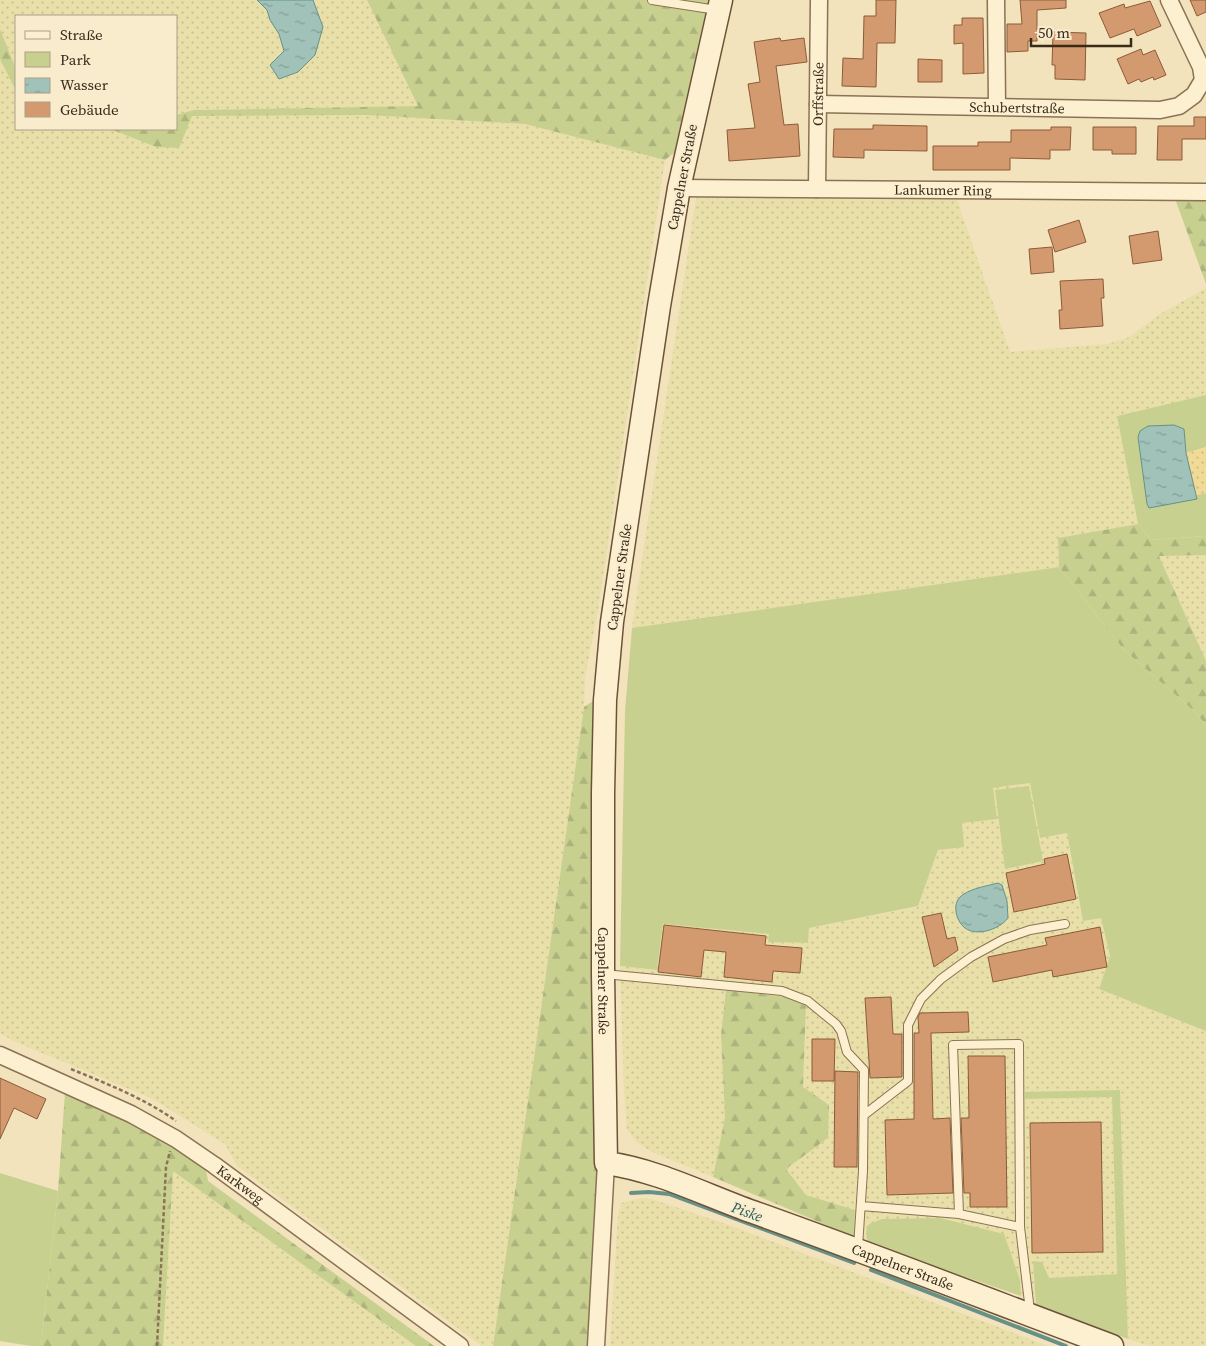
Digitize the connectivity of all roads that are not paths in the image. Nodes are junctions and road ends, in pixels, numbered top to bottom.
1 (652, 0) edge
2 (818, 0) edge
3 (996, 0) edge
4 (1169, 0) edge
5 (720, 5) edge
6 (1204, 80) edge
7 (818, 104) junction
8 (997, 106) junction
9 (679, 188) junction
10 (816, 189) junction
11 (1206, 192) edge
12 (1065, 924) dead end
13 (603, 974) junction
14 (0, 1055) edge
15 (864, 1115) junction
16 (606, 1163) junction
17 (861, 1206) junction
18 (959, 1214) junction
19 (1020, 1227) junction
20 (858, 1249) junction
21 (1030, 1315) junction
22 (460, 1346) edge
23 (596, 1346) edge
24 (1112, 1346) edge

1 - 5 lane
2 - 7 street, Orffstraße
3 - 8 street
4 - 6 street, Schubertstraße
5 - 9 street, Cappelner Straße
6 - 8 street, Schubertstraße
7 - 8 street, Schubertstraße
7 - 10 street, Orffstraße
9 - 10 street, Lankumer Ring
9 - 13 street, Cappelner Straße
10 - 11 street, Lankumer Ring
12 - 15 lane
13 - 15 lane
13 - 16 street, Cappelner Straße
14 - 22 street, Karkweg
15 - 17 lane
16 - 20 street, Cappelner Straße
16 - 23 street, Cappelner Straße
17 - 18 lane
17 - 20 lane
18 - 19 lane
18 - 19 lane
19 - 21 lane
20 - 21 street, Cappelner Straße
21 - 24 street, Cappelner Straße

